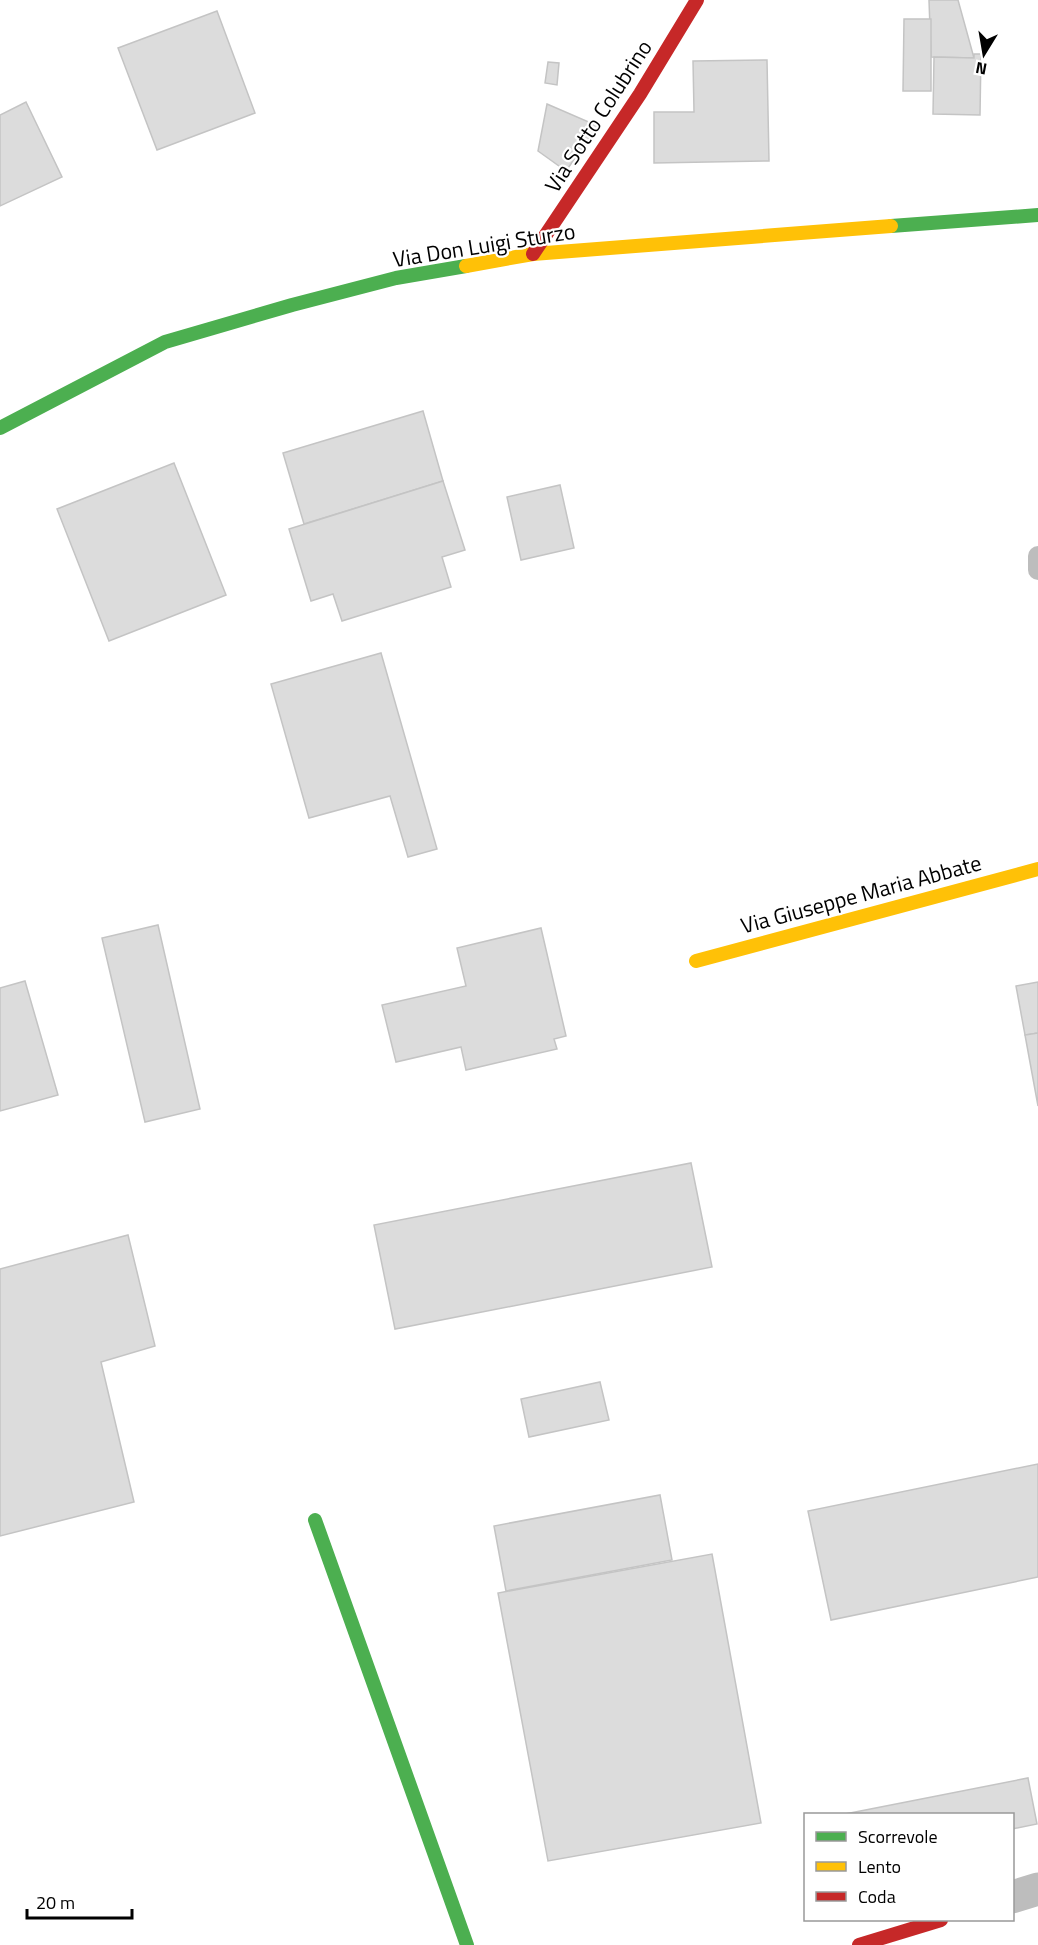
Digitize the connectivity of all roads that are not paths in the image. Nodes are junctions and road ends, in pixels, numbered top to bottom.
1 (697, 0) edge
2 (1038, 215) edge
3 (533, 254) junction
4 (0, 428) edge
5 (1038, 556) edge
6 (1038, 570) edge
7 (1038, 869) edge
8 (696, 961) dead end
9 (315, 1520) dead end
10 (1038, 1889) edge
11 (1014, 1896) edge
12 (937, 1921) edge
13 (467, 1945) edge
14 (859, 1945) edge

1 - 3 street, Via Sotto Colubrino
2 - 3 street, Via Don Luigi Sturzo
3 - 4 street, Via Don Luigi Sturzo
5 - 6 lane
7 - 8 street, Via Giuseppe Maria Abbate
9 - 13 street
10 - 11 street
12 - 14 street

